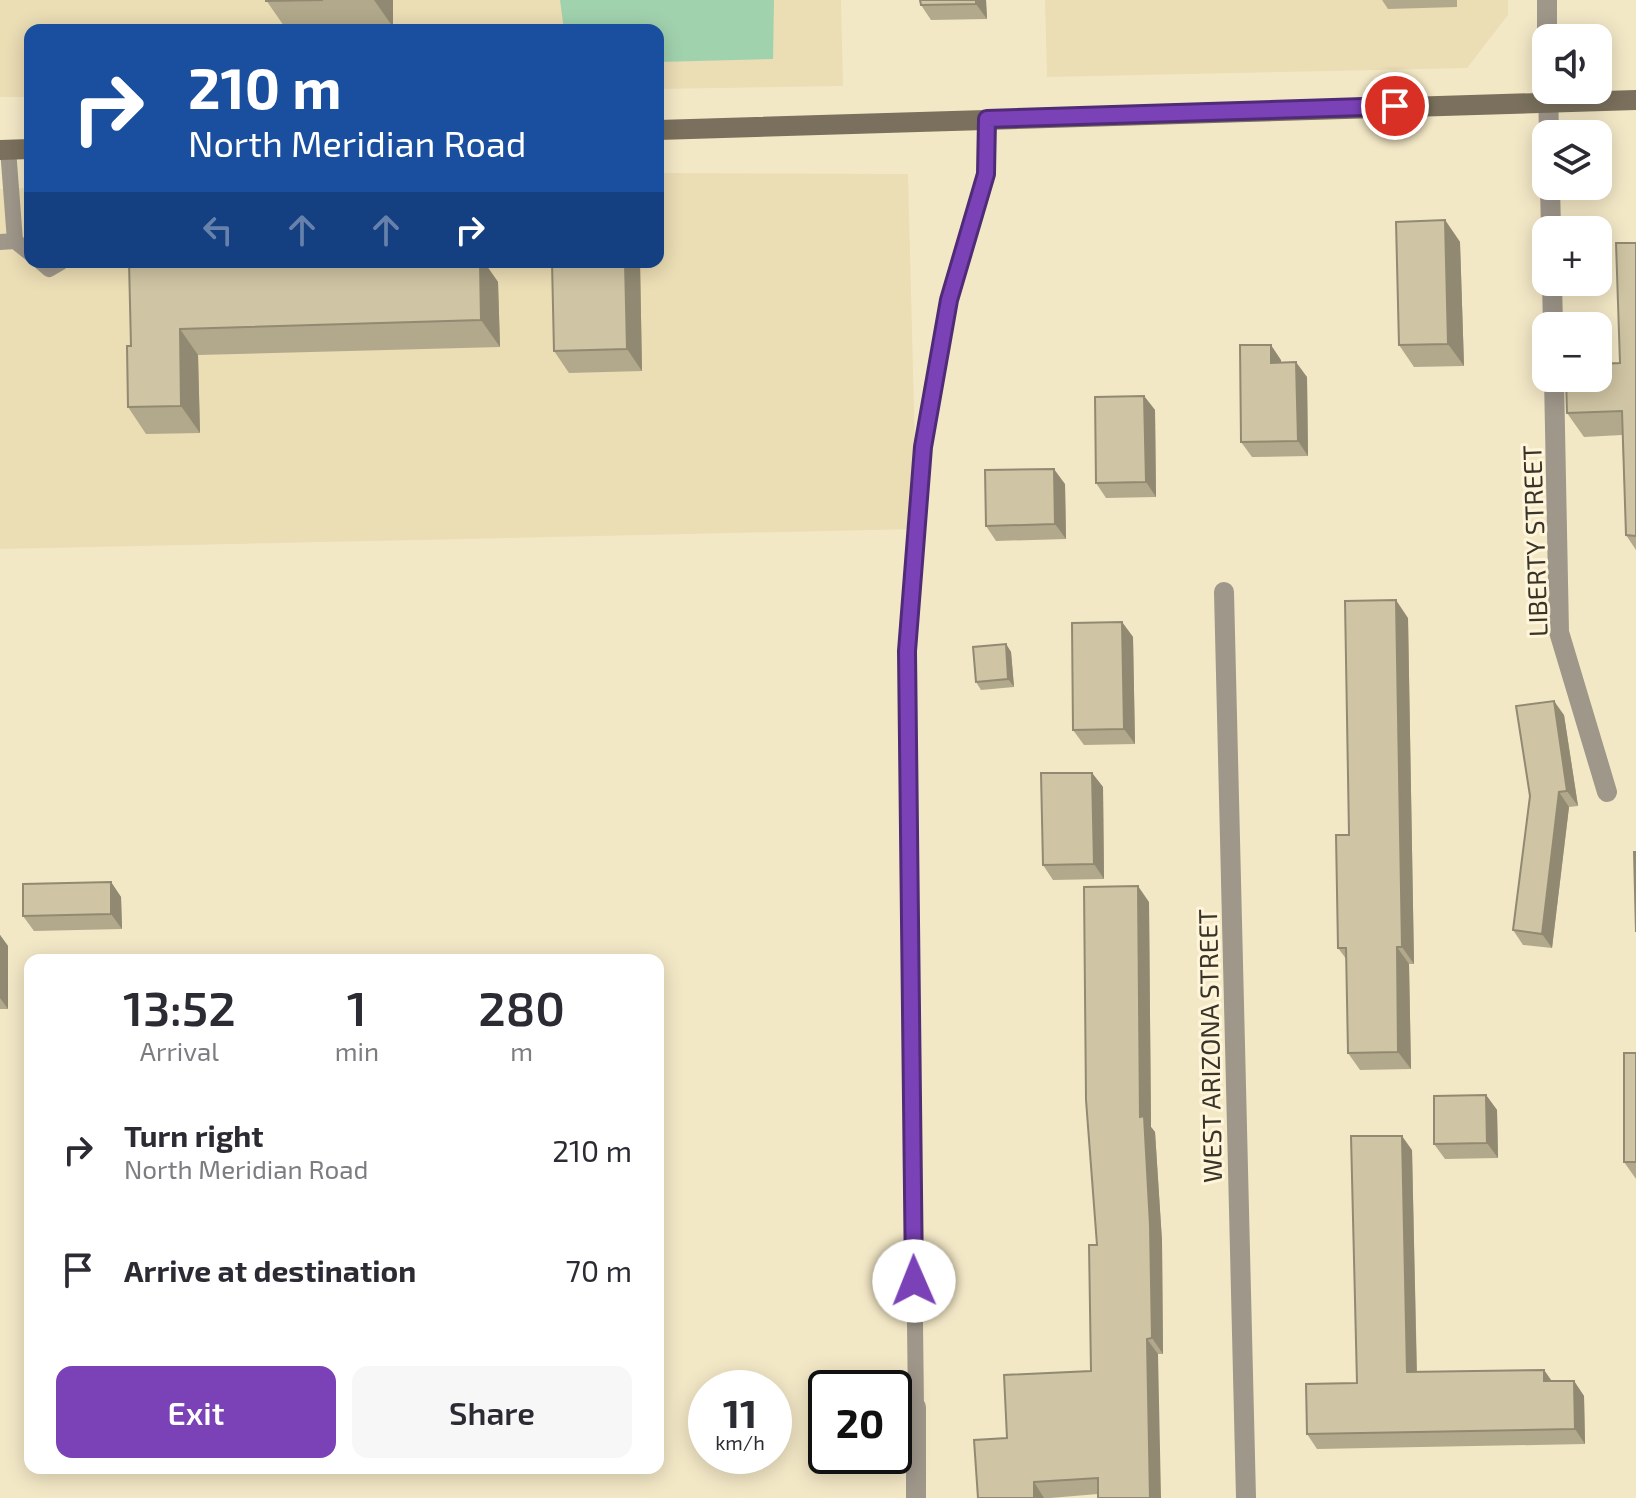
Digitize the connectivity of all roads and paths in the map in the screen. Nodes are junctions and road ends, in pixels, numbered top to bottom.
1 (1547, 0) edge
2 (1547, 24) edge
3 (1532, 97) edge
4 (1612, 99) edge
5 (1636, 100) edge
6 (987, 119) junction
7 (664, 130) edge
8 (24, 149) edge
9 (4, 150) edge
10 (8, 241) edge
11 (1554, 392) edge
12 (1224, 592) dead end
13 (1607, 792) dead end
14 (916, 1407) joint
15 (916, 1498) edge
16 (1246, 1498) edge

1 - 2 street
3 - 6 main road
4 - 5 main road
6 - 7 main road
6 - 14 lane
8 - 9 main road
9 - 10 lane
11 - 13 street, LIBERTY STREET
12 - 16 street, WEST ARIZONA STREET
14 - 15 street

